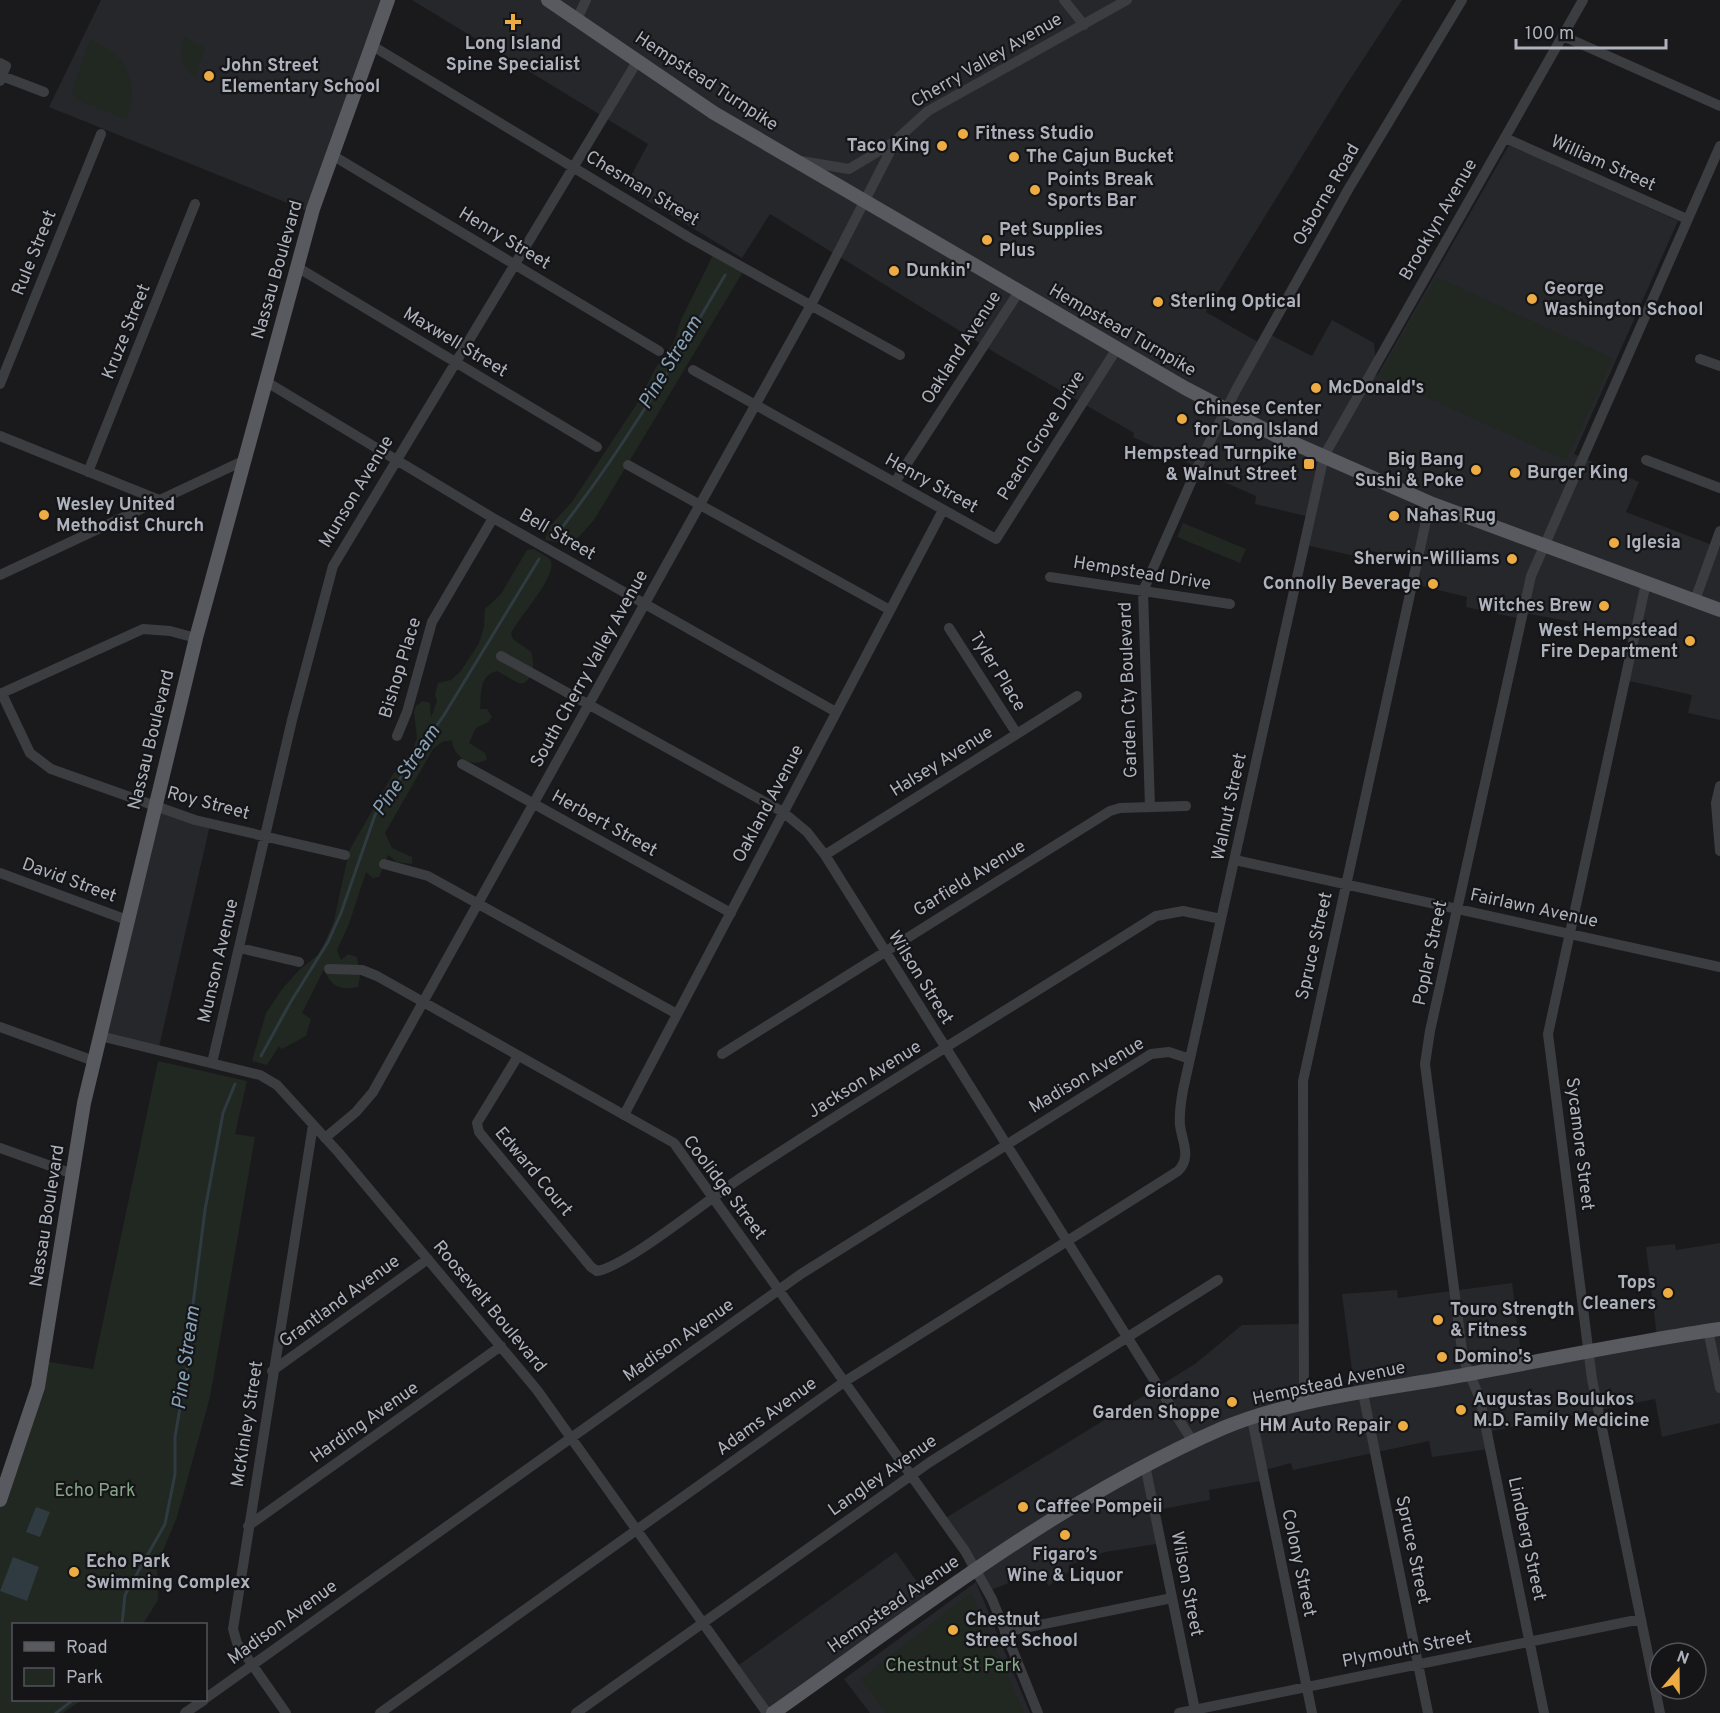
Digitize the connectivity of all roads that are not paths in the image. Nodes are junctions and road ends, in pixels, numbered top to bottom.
1 (388, 0) edge
2 (548, 0) edge
3 (586, 0) edge
4 (1064, 0) edge
5 (1127, 0) edge
6 (1462, 0) edge
7 (1583, 0) edge
8 (577, 20) junction
9 (1084, 25) junction
10 (1563, 36) junction
11 (371, 45) junction
12 (638, 60) junction
13 (2, 72) edge
14 (44, 92) dead end
15 (1720, 106) edge
16 (101, 134) dead end
17 (1505, 138) junction
18 (896, 140) junction
19 (1720, 146) edge
20 (332, 154) junction
21 (797, 160) junction
22 (572, 166) junction
23 (866, 203) junction
24 (195, 204) dead end
25 (1687, 219) junction
26 (513, 264) junction
27 (297, 267) junction
28 (1018, 292) junction
29 (812, 305) junction
30 (1116, 350) junction
31 (659, 351) dead end
32 (900, 355) dead end
33 (1700, 359) dead end
34 (454, 362) junction
35 (1720, 366) edge
36 (693, 370) dead end
37 (266, 381) junction
38 (0, 384) edge
39 (756, 405) junction
40 (1226, 409) junction
41 (0, 436) edge
42 (597, 447) dead end
43 (1324, 456) junction
44 (395, 459) junction
45 (1646, 460) dead end
46 (243, 461) junction
47 (628, 465) dead end
48 (88, 472) junction
49 (895, 482) junction
50 (1720, 488) edge
51 (159, 500) junction
52 (1430, 502) junction
53 (700, 505) junction
54 (943, 510) junction
55 (493, 518) junction
56 (1720, 531) edge
57 (996, 539) joint
58 (1544, 546) junction
59 (0, 564) edge
60 (13, 569) junction
61 (0, 575) edge
62 (1050, 577) dead end
63 (1646, 583) junction
64 (1143, 591) junction
65 (1695, 600) junction
66 (645, 604) junction
67 (1230, 604) dead end
68 (890, 610) junction
69 (1720, 610) edge
70 (949, 628) dead end
71 (196, 638) junction
72 (501, 656) dead end
73 (1, 694) edge
74 (1077, 696) dead end
75 (590, 704) junction
76 (836, 712) junction
77 (1017, 734) junction
78 (397, 736) dead end
79 (462, 764) dead end
80 (1720, 786) edge
81 (534, 804) junction
82 (154, 807) junction
83 (1150, 807) junction
84 (1186, 807) dead end
85 (783, 812) junction
86 (265, 837) junction
87 (1720, 851) edge
88 (345, 855) dead end
89 (825, 855) junction
90 (1234, 860) junction
91 (384, 864) dead end
92 (0, 873) edge
93 (1346, 885) junction
94 (478, 903) junction
95 (1457, 909) junction
96 (730, 913) junction
97 (127, 920) junction
98 (1221, 920) junction
99 (1569, 934) junction
100 (240, 948) junction
101 (885, 952) junction
102 (298, 962) dead end
103 (1720, 967) edge
104 (329, 969) dead end
105 (423, 1002) junction
106 (677, 1014) junction
107 (0, 1028) edge
108 (100, 1036) junction
109 (946, 1049) junction
110 (722, 1054) dead end
111 (518, 1056) junction
112 (1190, 1059) junction
113 (94, 1061) junction
114 (212, 1064) junction
115 (624, 1114) junction
116 (313, 1125) junction
117 (325, 1138) junction
118 (1006, 1145) junction
119 (0, 1148) edge
120 (1185, 1164) joint
121 (73, 1174) junction
122 (712, 1196) junction
123 (1067, 1242) junction
124 (428, 1259) junction
125 (597, 1271) joint
126 (1218, 1280) dead end
127 (779, 1290) junction
128 (1714, 1330) edge
129 (1127, 1338) junction
130 (501, 1346) junction
131 (1589, 1351) junction
132 (272, 1371) junction
133 (1469, 1374) junction
134 (844, 1382) junction
135 (1720, 1388) edge
136 (1363, 1393) junction
137 (1304, 1405) junction
138 (1252, 1419) junction
139 (571, 1438) junction
140 (1193, 1442) junction
141 (1145, 1465) junction
142 (911, 1475) junction
143 (0, 1500) edge
144 (248, 1526) junction
145 (637, 1530) junction
146 (976, 1569) junction
147 (1172, 1598) junction
148 (1641, 1619) junction
149 (703, 1623) junction
150 (1005, 1632) junction
151 (1530, 1642) junction
152 (251, 1665) junction
153 (1418, 1665) junction
154 (1306, 1688) junction
155 (207, 1698) edge
156 (202, 1701) edge
157 (1195, 1710) junction
158 (185, 1713) edge
159 (286, 1713) edge
160 (380, 1713) edge
161 (576, 1713) edge
162 (767, 1713) edge
163 (773, 1713) edge
164 (1038, 1713) edge
165 (1179, 1713) edge
166 (1312, 1713) edge
167 (1428, 1713) edge
168 (1544, 1713) edge
169 (1660, 1713) edge

1 - 11 main road, Nassau Boulevard
2 - 8 main road, Hempstead Turnpike
3 - 8 street
4 - 9 street
5 - 9 street, Cherry Valley Avenue
6 - 40 street, Osborne Road
7 - 10 street, Brooklyn Avenue
8 - 12 main road, Hempstead Turnpike
9 - 18 street, Cherry Valley Avenue
10 - 15 street
10 - 17 street, Brooklyn Avenue
11 - 20 main road, Nassau Boulevard
11 - 22 street, Chesman Street
12 - 21 main road, Hempstead Turnpike
12 - 22 street, Munson Avenue
13 - 14 street
16 - 38 street, Rule Street
17 - 25 street, William Street
17 - 43 street, Brooklyn Avenue
18 - 21 street
18 - 23 street, Cherry Valley Avenue
19 - 25 street, Poplar Street
20 - 26 street, Henry Street
20 - 27 main road, Nassau Boulevard
21 - 23 main road, Hempstead Turnpike
22 - 26 street, Munson Avenue
22 - 29 street, Chesman Street
23 - 28 main road, Hempstead Turnpike
23 - 29 street, South Cherry Valley Avenue
24 - 48 street, Kruze Street
25 - 58 street, Poplar Street
26 - 31 street, Henry Street
26 - 34 street, Munson Avenue
27 - 34 street, Maxwell Street
27 - 37 main road, Nassau Boulevard
28 - 30 main road, Hempstead Turnpike
28 - 49 street, Oakland Avenue
29 - 32 street, Chesman Street
29 - 39 street, South Cherry Valley Avenue
30 - 40 main road, Hempstead Turnpike
30 - 57 street, Peach Grove Drive
33 - 35 street
34 - 42 street, Maxwell Street
34 - 44 street, Munson Avenue
36 - 39 street, Henry Street
37 - 44 street, Bell Street
37 - 46 main road, Nassau Boulevard
39 - 49 street, Henry Street
39 - 53 street, South Cherry Valley Avenue
40 - 43 main road, Hempstead Turnpike
40 - 64 street, Garden Cty Boulevard
41 - 48 street
43 - 52 main road, Hempstead Turnpike
43 - 90 street, Walnut Street
44 - 55 street, Bell Street
44 - 86 street, Munson Avenue
45 - 50 street
46 - 51 street
46 - 71 main road, Nassau Boulevard
47 - 53 street
48 - 51 street
49 - 54 street, Henry Street
51 - 60 street
52 - 58 main road, Hempstead Turnpike
52 - 93 street, Spruce Street
53 - 66 street, South Cherry Valley Avenue
53 - 68 street
54 - 57 street, Henry Street
54 - 68 street, Oakland Avenue
55 - 66 street, Bell Street
55 - 78 street, Bishop Place
56 - 65 street
58 - 63 main road, Hempstead Turnpike
58 - 95 street, Poplar Street
59 - 60 street
60 - 61 street
62 - 64 street, Hempstead Drive
63 - 65 main road, Hempstead Turnpike
63 - 99 street, Sycamore Street
64 - 67 street, Hempstead Drive
64 - 83 street, Garden Cty Boulevard
65 - 69 main road, Hempstead Turnpike
66 - 75 street, South Cherry Valley Avenue
66 - 76 street, Bell Street
68 - 76 street, Oakland Avenue
70 - 77 street, Tyler Place
71 - 73 street
71 - 82 main road, Nassau Boulevard
72 - 75 street, Wilson Street
73 - 82 street, Roy Street
74 - 77 street, Halsey Avenue
75 - 81 street, South Cherry Valley Avenue
75 - 85 street, Wilson Street
76 - 85 street, Oakland Avenue
77 - 89 street, Halsey Avenue
79 - 81 street, Herbert Street
80 - 87 street
81 - 94 street, South Cherry Valley Avenue
81 - 96 street, Herbert Street
82 - 86 street, Roy Street
82 - 97 main road, Nassau Boulevard
83 - 84 street, Garfield Avenue
83 - 101 street, Garfield Avenue
85 - 89 street, Wilson Street
85 - 96 street, Oakland Avenue
86 - 88 street, Roy Street
86 - 100 street, Munson Avenue
89 - 101 street, Wilson Street
90 - 93 street, Fairlawn Avenue
90 - 98 street, Walnut Street
91 - 94 street
92 - 97 street, David Street
93 - 95 street, Fairlawn Avenue
93 - 137 street, Spruce Street
94 - 105 street, South Cherry Valley Avenue
94 - 106 street
95 - 99 street, Fairlawn Avenue
95 - 133 street, Poplar Street
96 - 106 street, Oakland Avenue
97 - 108 main road, Nassau Boulevard
98 - 109 street, Jackson Avenue
98 - 112 street, Walnut Street
99 - 103 street, Fairlawn Avenue
99 - 131 street, Sycamore Street
100 - 102 street
100 - 114 street, Munson Avenue
101 - 109 street, Wilson Street
101 - 110 street, Garfield Avenue
104 - 105 street, Coolidge Street
105 - 111 street, Coolidge Street
105 - 117 street, South Cherry Valley Avenue
106 - 115 street, Oakland Avenue
107 - 113 street
108 - 113 main road, Nassau Boulevard
108 - 114 street, Roosevelt Boulevard
109 - 118 street, Wilson Street
109 - 122 street, Jackson Avenue
111 - 115 street, Coolidge Street
111 - 125 street, Edward Court
112 - 118 street, Madison Avenue
112 - 120 street, Walnut Street
113 - 121 main road, Nassau Boulevard
114 - 116 street, Roosevelt Boulevard
115 - 122 street, Coolidge Street
116 - 117 street, Roosevelt Boulevard
116 - 132 street, McKinley Street
117 - 124 street, Roosevelt Boulevard
118 - 123 street, Wilson Street
118 - 127 street, Madison Avenue
119 - 121 street
120 - 123 street, Adams Avenue
121 - 143 main road, Nassau Boulevard
122 - 125 street, Jackson Avenue
122 - 127 street, Coolidge Street
123 - 129 street, Wilson Street
123 - 134 street, Adams Avenue
124 - 130 street, Roosevelt Boulevard
124 - 132 street, Grantland Avenue
126 - 129 street, Langley Avenue
127 - 134 street, Coolidge Street
127 - 139 street, Madison Avenue
128 - 131 main road, Hempstead Avenue
128 - 135 street
129 - 140 street, Wilson Street
129 - 142 street, Langley Avenue
130 - 139 street, Roosevelt Boulevard
130 - 144 street, Harding Avenue
131 - 133 main road, Hempstead Avenue
131 - 148 street, Sycamore Street
132 - 144 street, McKinley Street
133 - 136 main road, Hempstead Avenue
133 - 151 street, Lindberg Street
134 - 142 street, Coolidge Street
134 - 145 street, Adams Avenue
136 - 137 main road, Hempstead Avenue
136 - 153 street, Spruce Street
137 - 138 main road, Hempstead Avenue
138 - 140 main road, Hempstead Avenue
138 - 154 street, Colony Street
139 - 145 street, Roosevelt Boulevard
139 - 152 street, Madison Avenue
140 - 141 main road, Hempstead Avenue
141 - 146 main road, Hempstead Avenue
141 - 147 street, Wilson Street
142 - 146 street, Coolidge Street
142 - 149 street, Langley Avenue
144 - 152 street, McKinley Street
145 - 149 street, Roosevelt Boulevard
145 - 160 street, Adams Avenue
146 - 150 street, Coolidge Street
146 - 163 main road, Hempstead Avenue
147 - 150 street
147 - 157 street, Wilson Street
148 - 151 street, Plymouth Street
148 - 169 street, Sycamore Street
149 - 161 street, Langley Avenue
149 - 162 street, Roosevelt Boulevard
150 - 164 street, Coolidge Street
151 - 153 street, Plymouth Street
151 - 168 street, Lindberg Street
152 - 155 street, Madison Avenue
152 - 159 street, McKinley Street
153 - 154 street, Plymouth Street
153 - 167 street, Spruce Street
154 - 157 street, Plymouth Street
154 - 166 street, Colony Street
156 - 158 street, Madison Avenue
157 - 165 street, Plymouth Street

